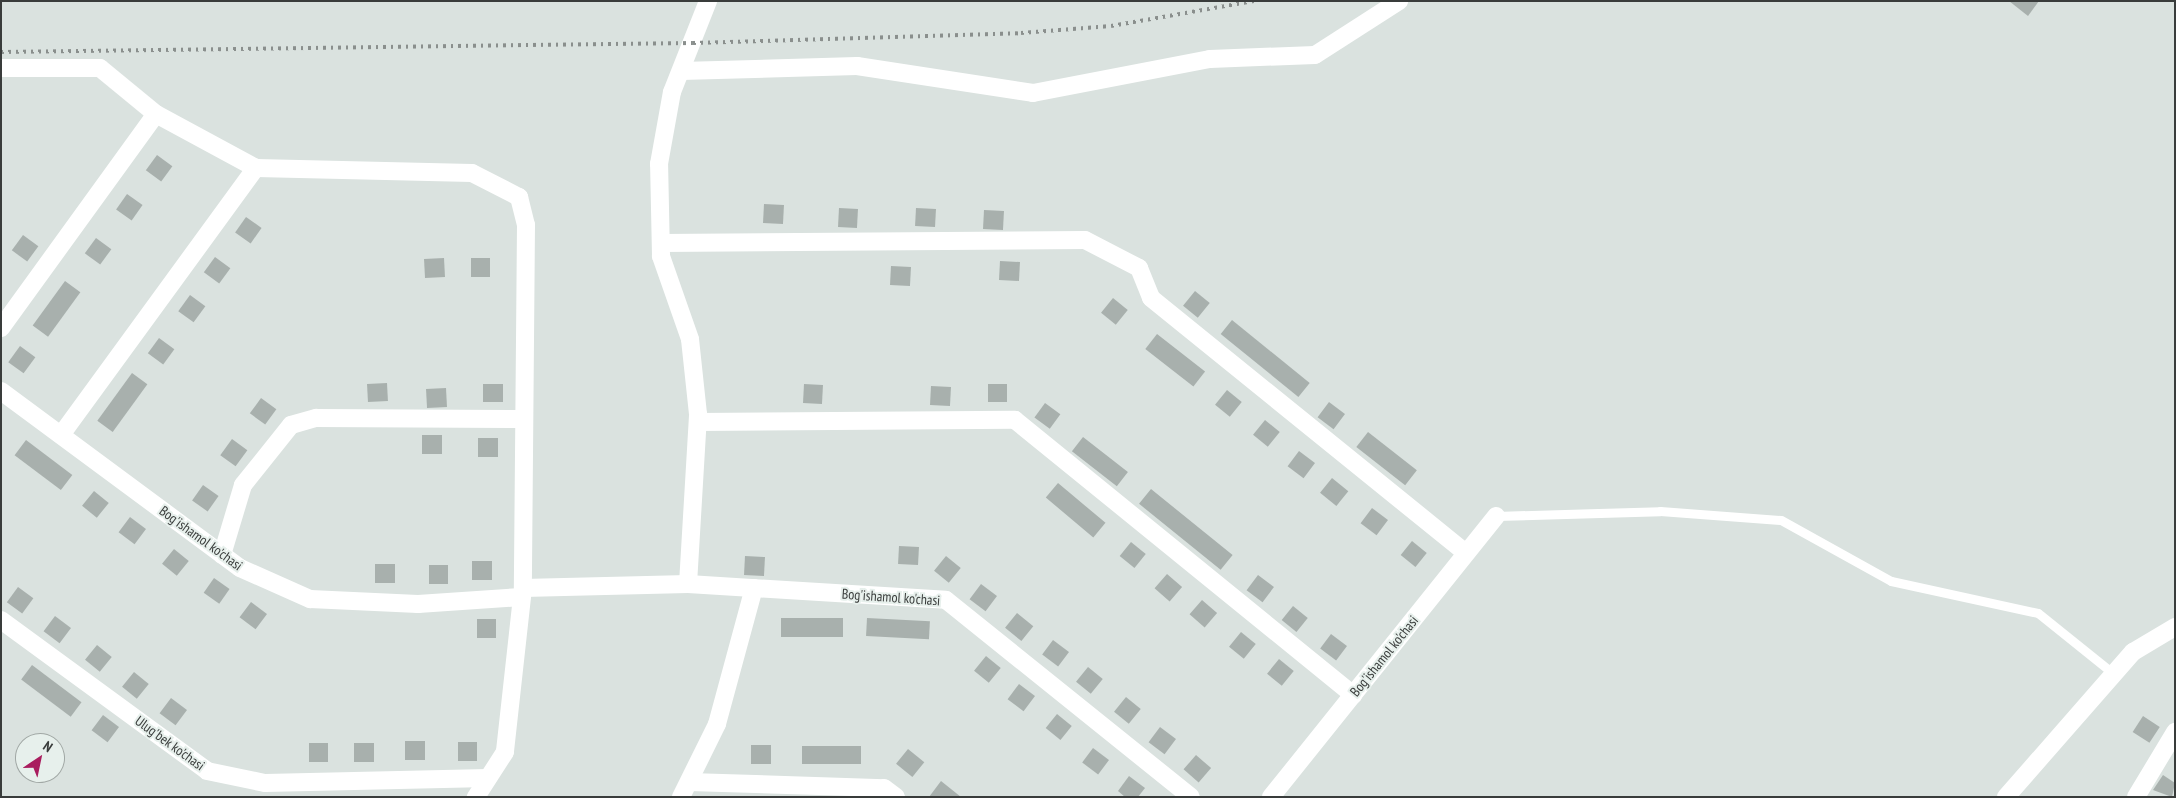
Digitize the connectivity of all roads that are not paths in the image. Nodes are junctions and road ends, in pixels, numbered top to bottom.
1 (708, 1) edge
2 (1399, 1) edge
3 (1, 68) edge
4 (681, 72) junction
5 (156, 114) junction
6 (256, 168) junction
7 (661, 243) junction
8 (1, 328) edge
9 (1, 391) edge
10 (524, 419) junction
11 (698, 422) junction
12 (61, 435) junction
13 (1496, 516) joint
14 (1466, 553) junction
15 (222, 555) junction
16 (688, 584) junction
17 (754, 588) junction
18 (523, 593) junction
19 (1, 620) edge
20 (2175, 627) edge
21 (2114, 674) junction
22 (1352, 695) junction
23 (2175, 732) edge
24 (488, 778) junction
25 (685, 789) edge
26 (476, 797) edge
27 (896, 797) edge
28 (1191, 797) edge
29 (1271, 797) edge
30 (2006, 797) edge
31 (2136, 797) edge

1 - 4 street
2 - 4 street
3 - 5 street
4 - 7 street
5 - 6 street
5 - 8 street
6 - 10 street
6 - 12 street
7 - 11 street
7 - 14 street
9 - 12 street, Bog'ishamol ko'chasi
10 - 15 street
10 - 18 street
11 - 16 street
11 - 22 street
12 - 15 street, Bog'ishamol ko'chasi
13 - 14 street, Bog'ishamol ko'chasi
13 - 21 lane
14 - 22 street, Bog'ishamol ko'chasi
15 - 18 street, Bog'ishamol ko'chasi
16 - 17 street, Bog'ishamol ko'chasi
16 - 18 street, Bog'ishamol ko'chasi
17 - 25 street
17 - 28 street, Bog'ishamol ko'chasi
18 - 24 street
19 - 24 street, Ulug'bek ko'chasi
20 - 21 street
21 - 30 street
22 - 29 street, Bog'ishamol ko'chasi
23 - 31 street
24 - 26 street
25 - 27 street

